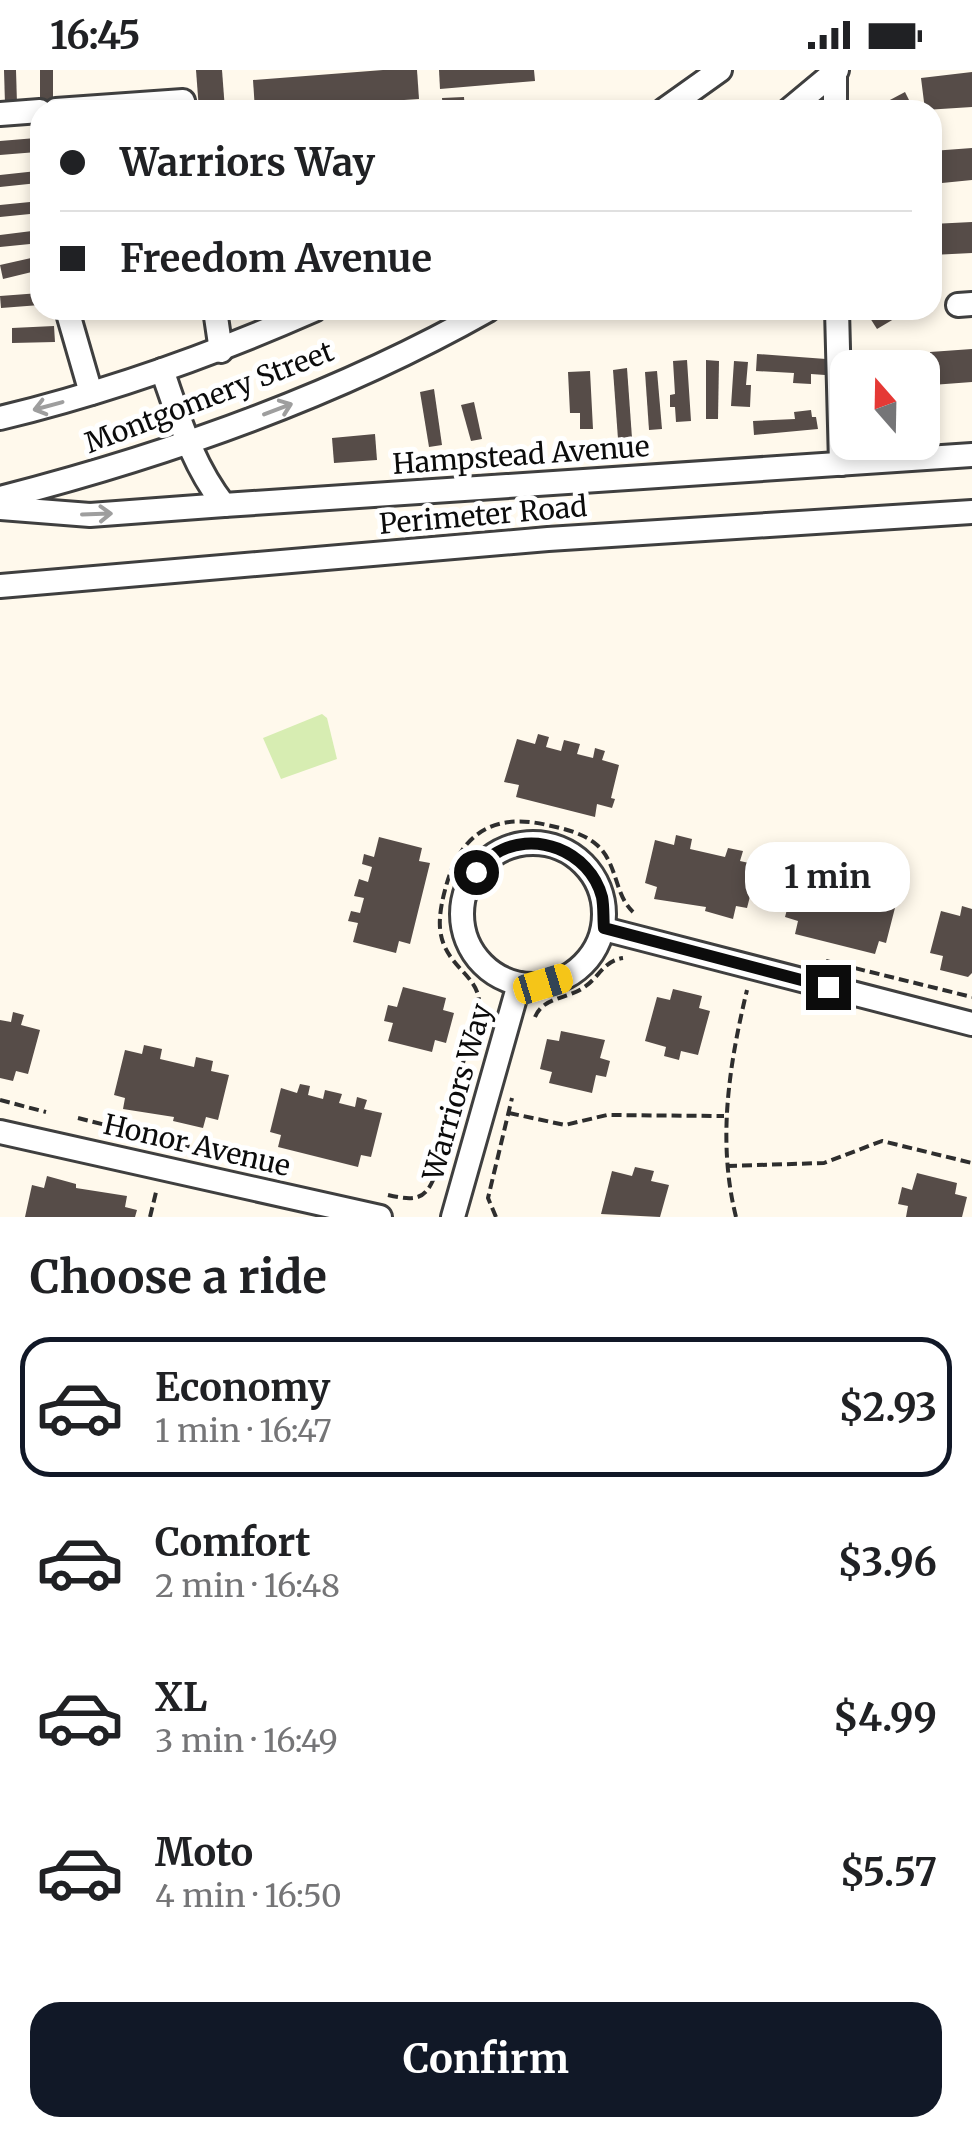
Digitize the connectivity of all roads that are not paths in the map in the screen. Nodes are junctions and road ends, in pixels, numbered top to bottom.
1 (720, 70) edge
2 (836, 71) edge
3 (678, 100) edge
4 (801, 100) edge
5 (835, 100) edge
6 (30, 112) edge
7 (0, 114) edge
8 (71, 320) edge
9 (216, 320) edge
10 (291, 320) edge
11 (467, 320) edge
12 (837, 320) edge
13 (221, 351) junction
14 (162, 370) junction
15 (92, 393) junction
16 (0, 418) edge
17 (187, 444) junction
18 (972, 455) edge
19 (841, 464) junction
20 (0, 498) edge
21 (224, 505) junction
22 (0, 508) edge
23 (972, 512) edge
24 (0, 586) edge
25 (604, 928) junction
26 (519, 984) junction
27 (972, 1024) edge
28 (0, 1132) edge
29 (380, 1217) edge
30 (452, 1217) edge

1 - 3 street
2 - 4 street
2 - 5 street
6 - 7 street
8 - 15 street
9 - 13 street
10 - 13 street, Montgomery Street
17 -> 11 street, Montgomery Street
12 - 19 street
13 - 14 street, Montgomery Street
14 - 15 street, Montgomery Street
14 - 17 street
15 -> 16 street, Montgomery Street
17 - 20 street, Montgomery Street
17 - 21 street
18 - 19 street, Hampstead Avenue
19 - 21 street, Hampstead Avenue
22 -> 21 street, Hampstead Avenue
23 - 24 street, Perimeter Road
25 - 26 street, Warriors Way
25 - 26 street, Warriors Way
25 - 27 street
26 - 30 street, Warriors Way
28 - 29 street, Honor Avenue

